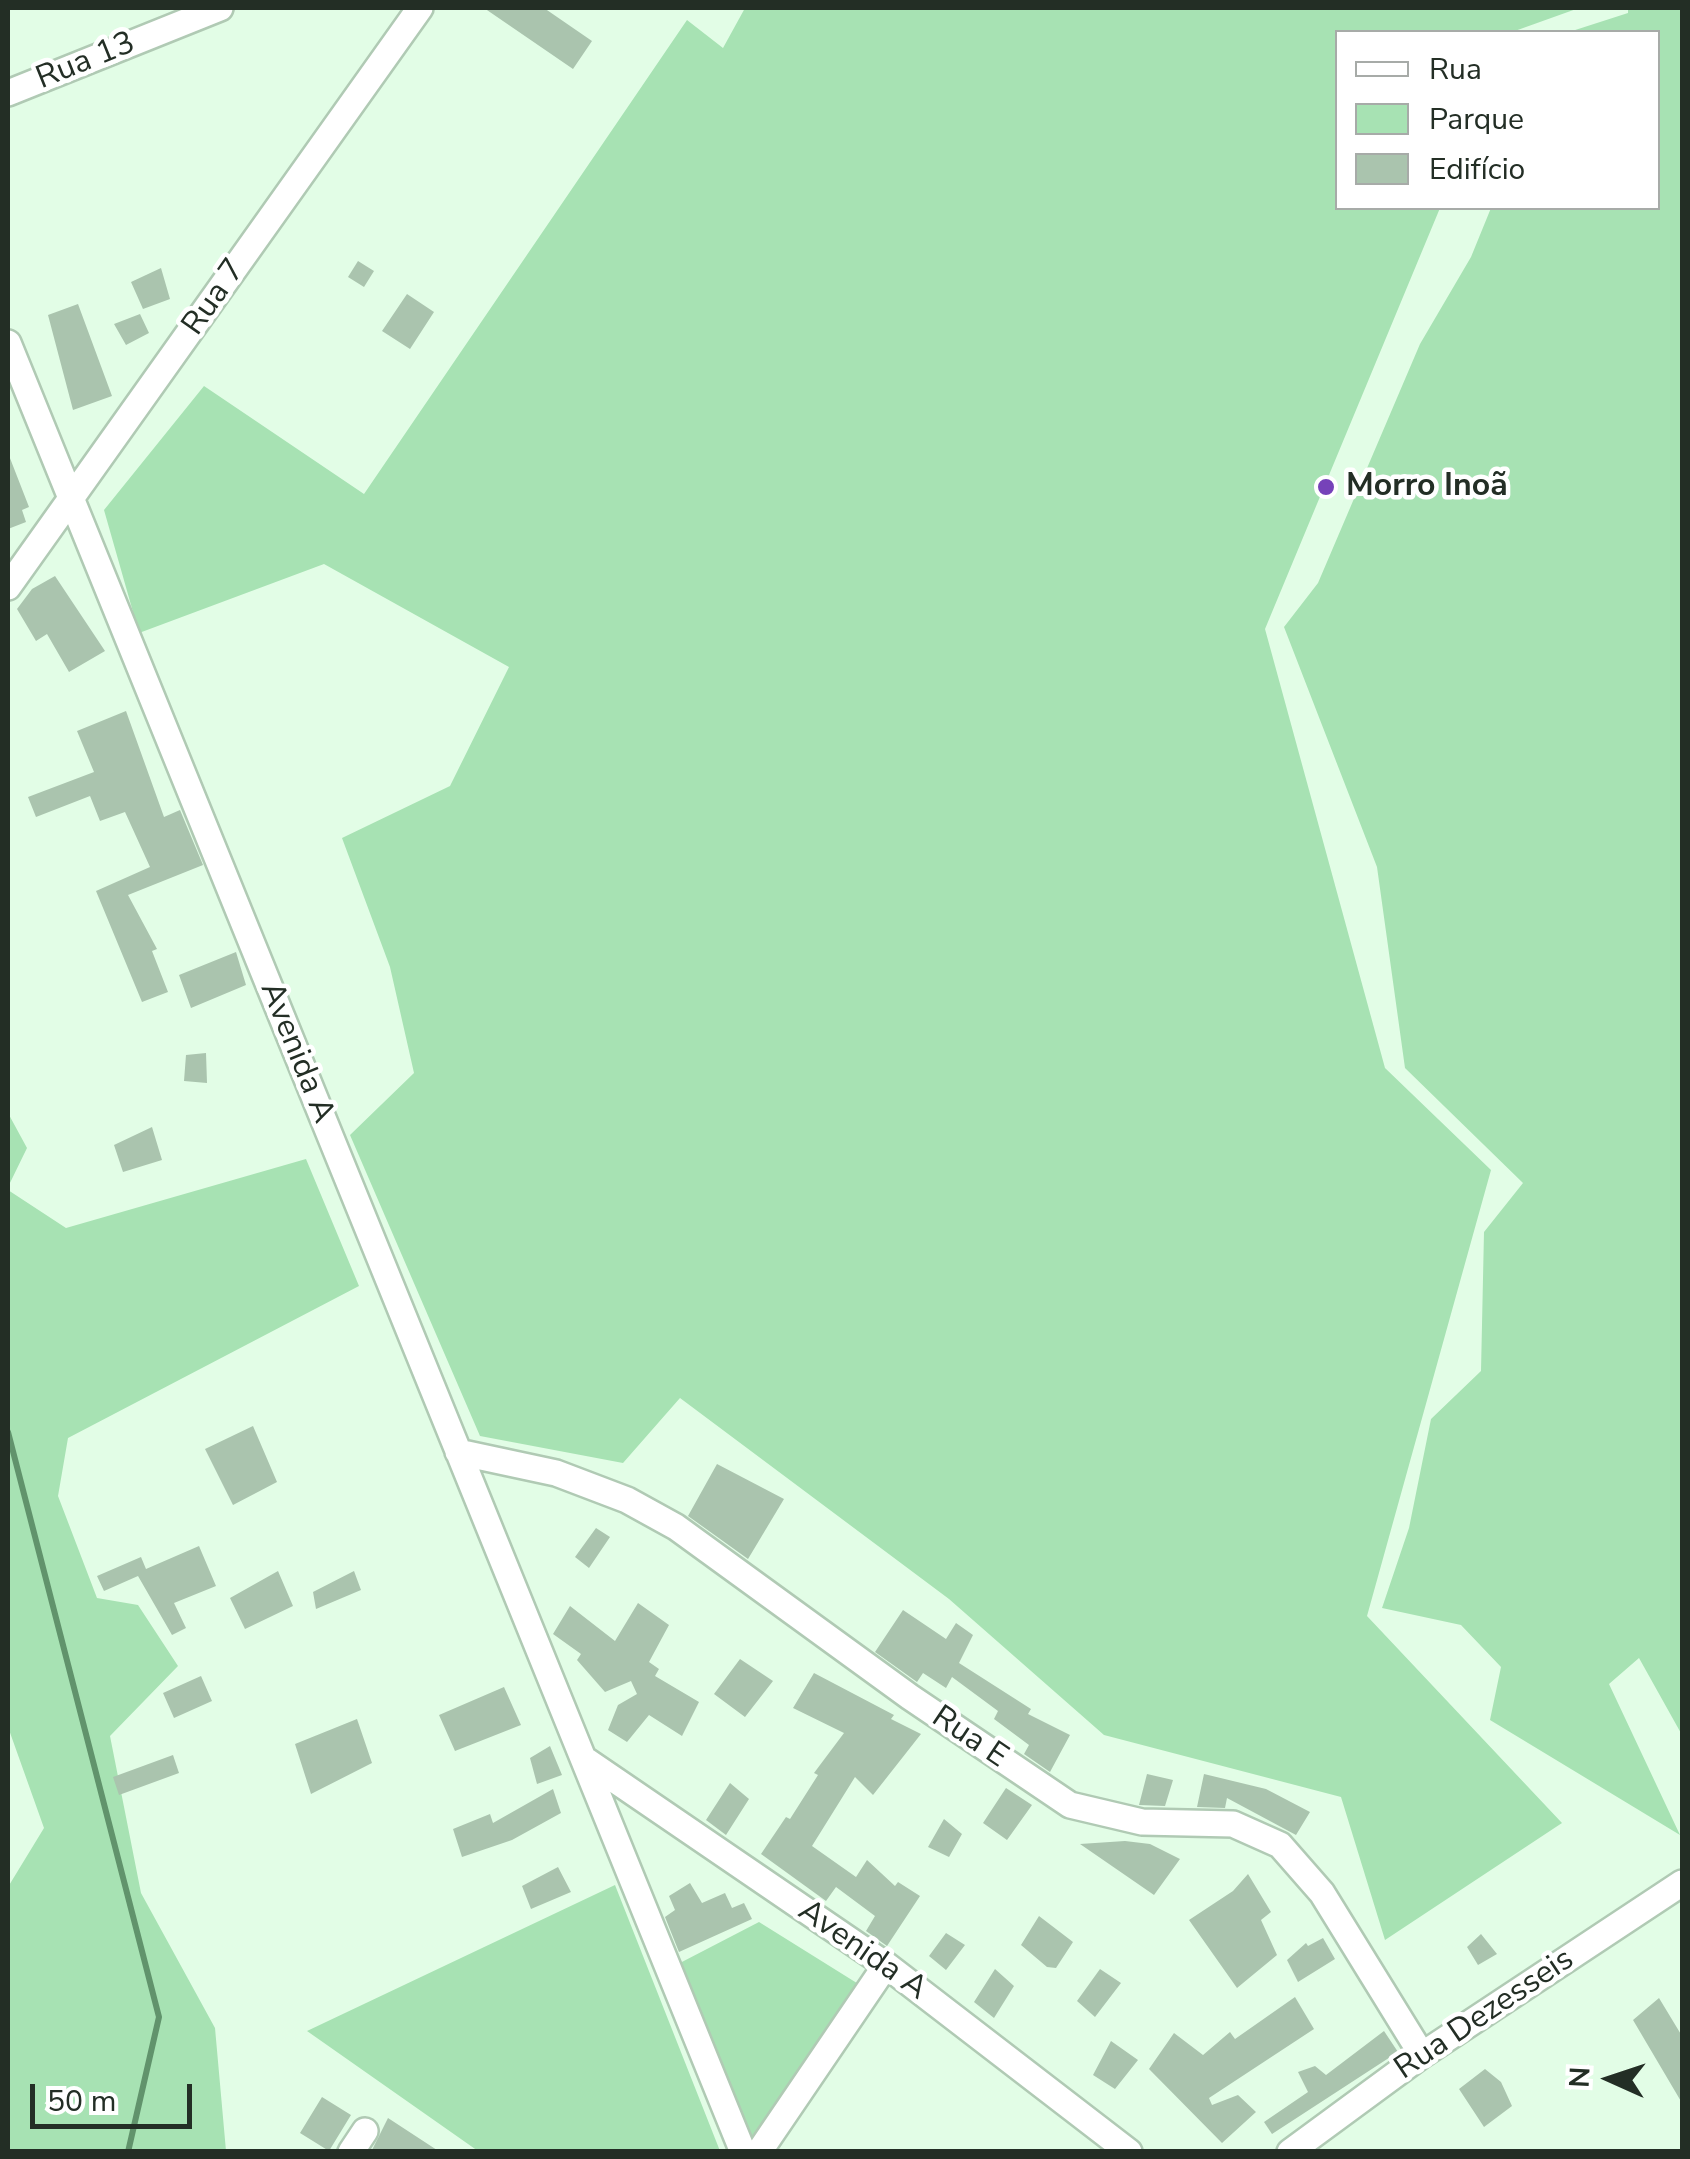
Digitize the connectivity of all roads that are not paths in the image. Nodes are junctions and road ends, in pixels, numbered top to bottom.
1 (220, 8) edge
2 (420, 8) edge
3 (8, 93) edge
4 (8, 343) edge
5 (72, 499) junction
6 (8, 587) edge
7 (458, 1452) junction
8 (587, 1760) junction
9 (1682, 1883) edge
10 (886, 1966) junction
11 (1422, 2055) junction
12 (742, 2152) edge
13 (759, 2152) edge
14 (1129, 2152) edge
15 (1290, 2152) edge

1 - 3 street, Rua 13
2 - 5 street, Rua 7
4 - 5 street, Avenida A
5 - 6 street, Rua 7
5 - 7 street, Avenida A
7 - 8 street, Avenida A
7 - 11 street, Rua E
8 - 10 street, Avenida A
8 - 12 street, Avenida A
9 - 11 street, Rua Dezesseis
10 - 13 street
10 - 14 street, Avenida A
11 - 15 street, Rua Dezesseis

